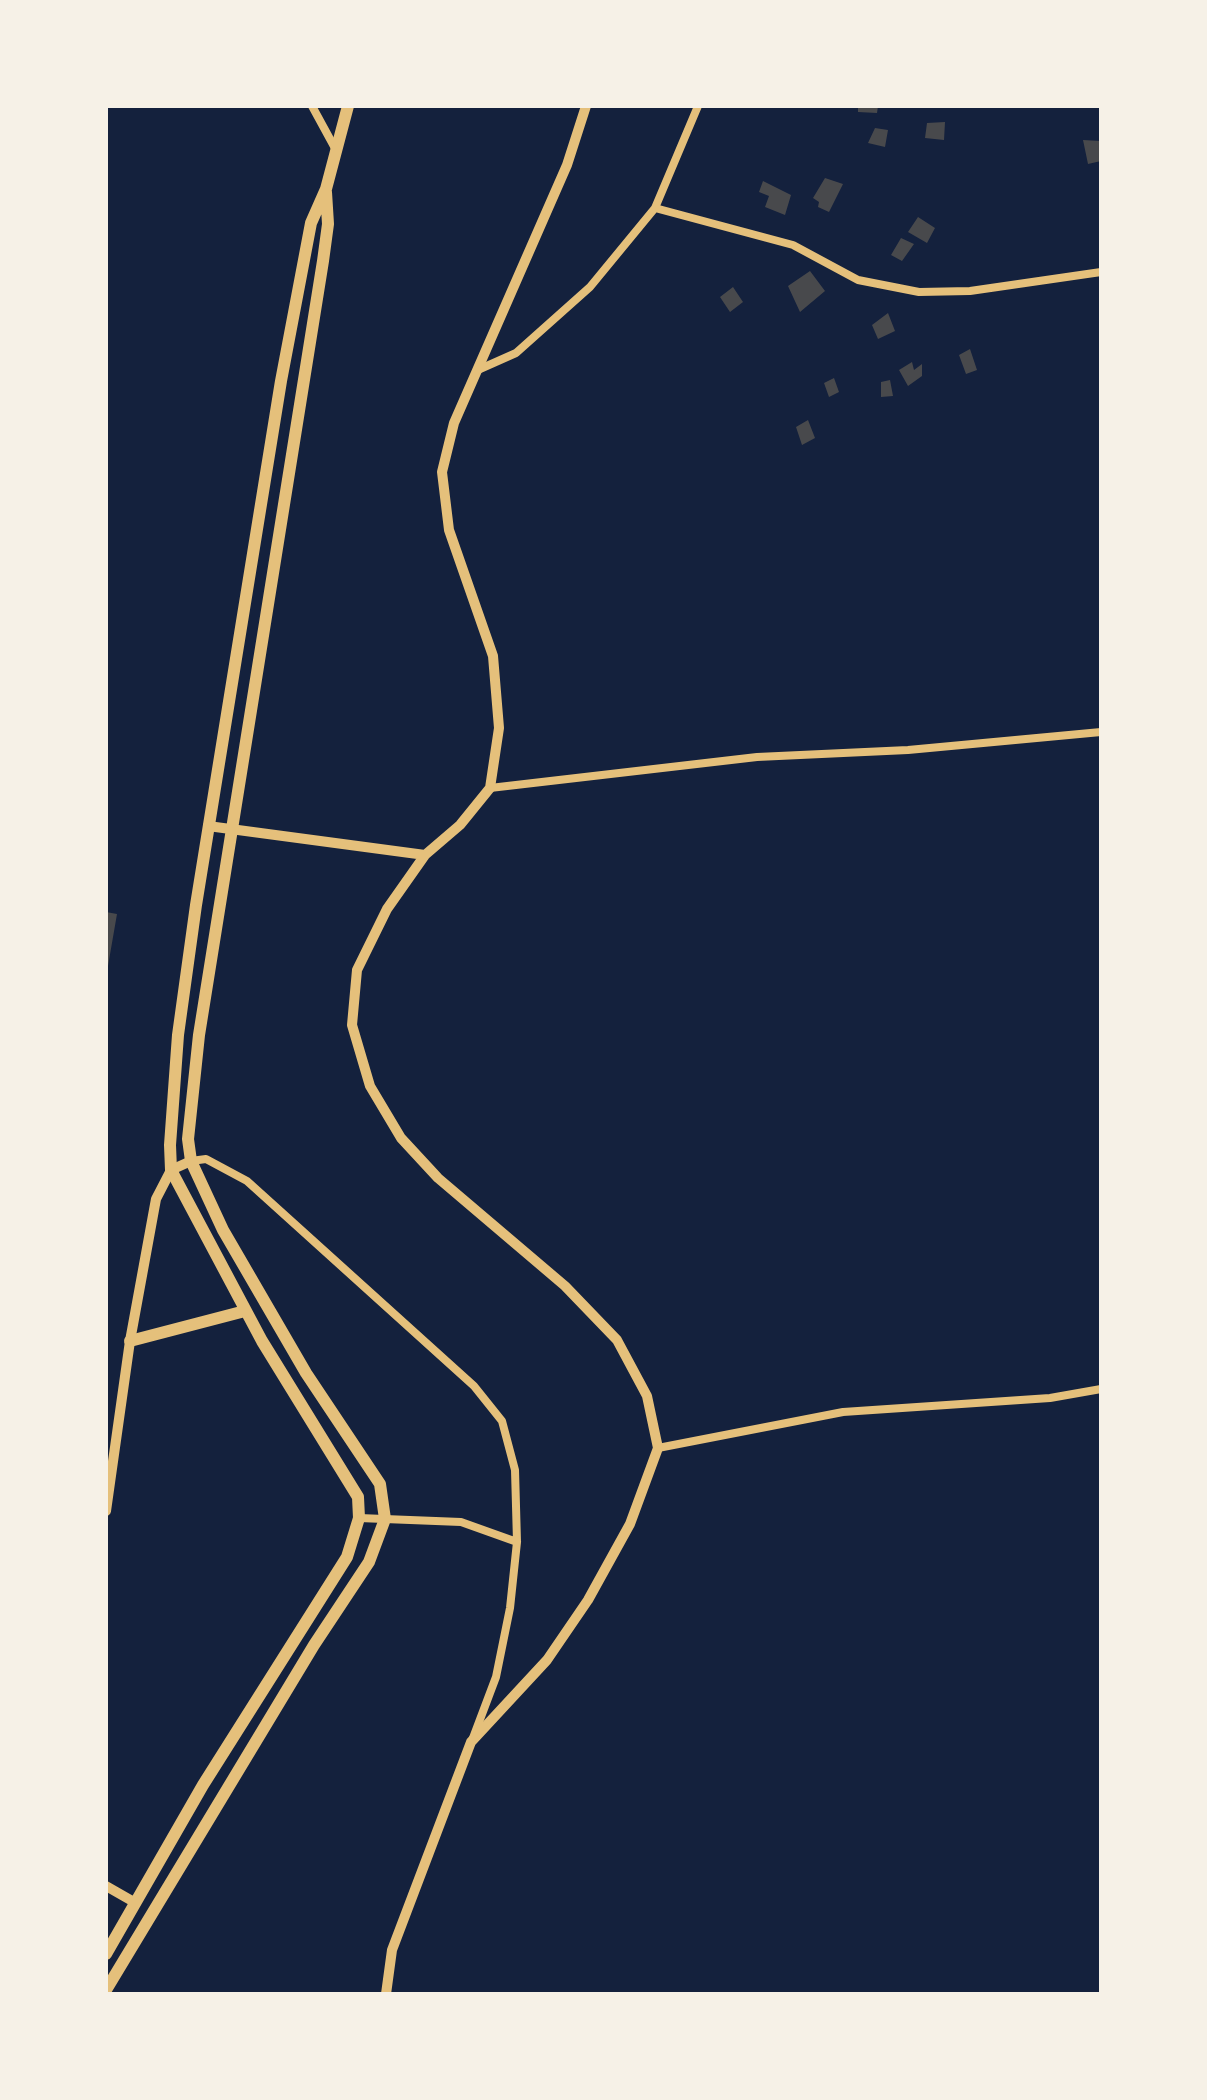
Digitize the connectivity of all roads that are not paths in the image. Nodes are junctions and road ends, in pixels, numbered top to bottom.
1 (312, 106) edge
2 (348, 106) edge
3 (586, 106) edge
4 (698, 106) edge
5 (336, 151) junction
6 (326, 189) junction
7 (655, 208) junction
8 (1101, 272) edge
9 (480, 369) junction
10 (1101, 732) edge
11 (490, 788) junction
12 (208, 826) junction
13 (232, 830) junction
14 (425, 855) junction
15 (191, 1161) junction
16 (171, 1170) junction
17 (245, 1311) junction
18 (130, 1341) junction
19 (1101, 1389) edge
20 (658, 1448) junction
21 (107, 1498) edge
22 (106, 1511) edge
23 (359, 1518) junction
24 (385, 1519) junction
25 (517, 1542) junction
26 (471, 1742) junction
27 (203, 1785) junction
28 (223, 1797) junction
29 (106, 1886) edge
30 (134, 1902) junction
31 (106, 1954) edge
32 (107, 1992) edge
33 (386, 1994) edge

1 - 5 street
2 - 5 main road
3 - 9 street
4 - 7 street
5 - 6 main road
6 - 12 main road
6 - 13 main road
7 - 8 street
7 - 9 street
9 - 11 street
10 - 11 street
11 - 14 street
12 - 13 street
12 - 16 main road
13 - 14 street
13 - 15 main road
14 - 20 street
15 - 16 street
15 - 24 main road
15 - 25 street
16 - 17 main road
16 - 18 street
17 - 18 main road
17 - 23 main road
18 - 21 street
19 - 20 street
20 - 26 street
21 - 22 street
23 - 24 street
23 - 27 main road
24 - 25 street
24 - 28 main road
25 - 26 street
26 - 33 street
27 - 28 main road
27 - 30 main road
28 - 32 main road
29 - 30 street
30 - 31 main road

